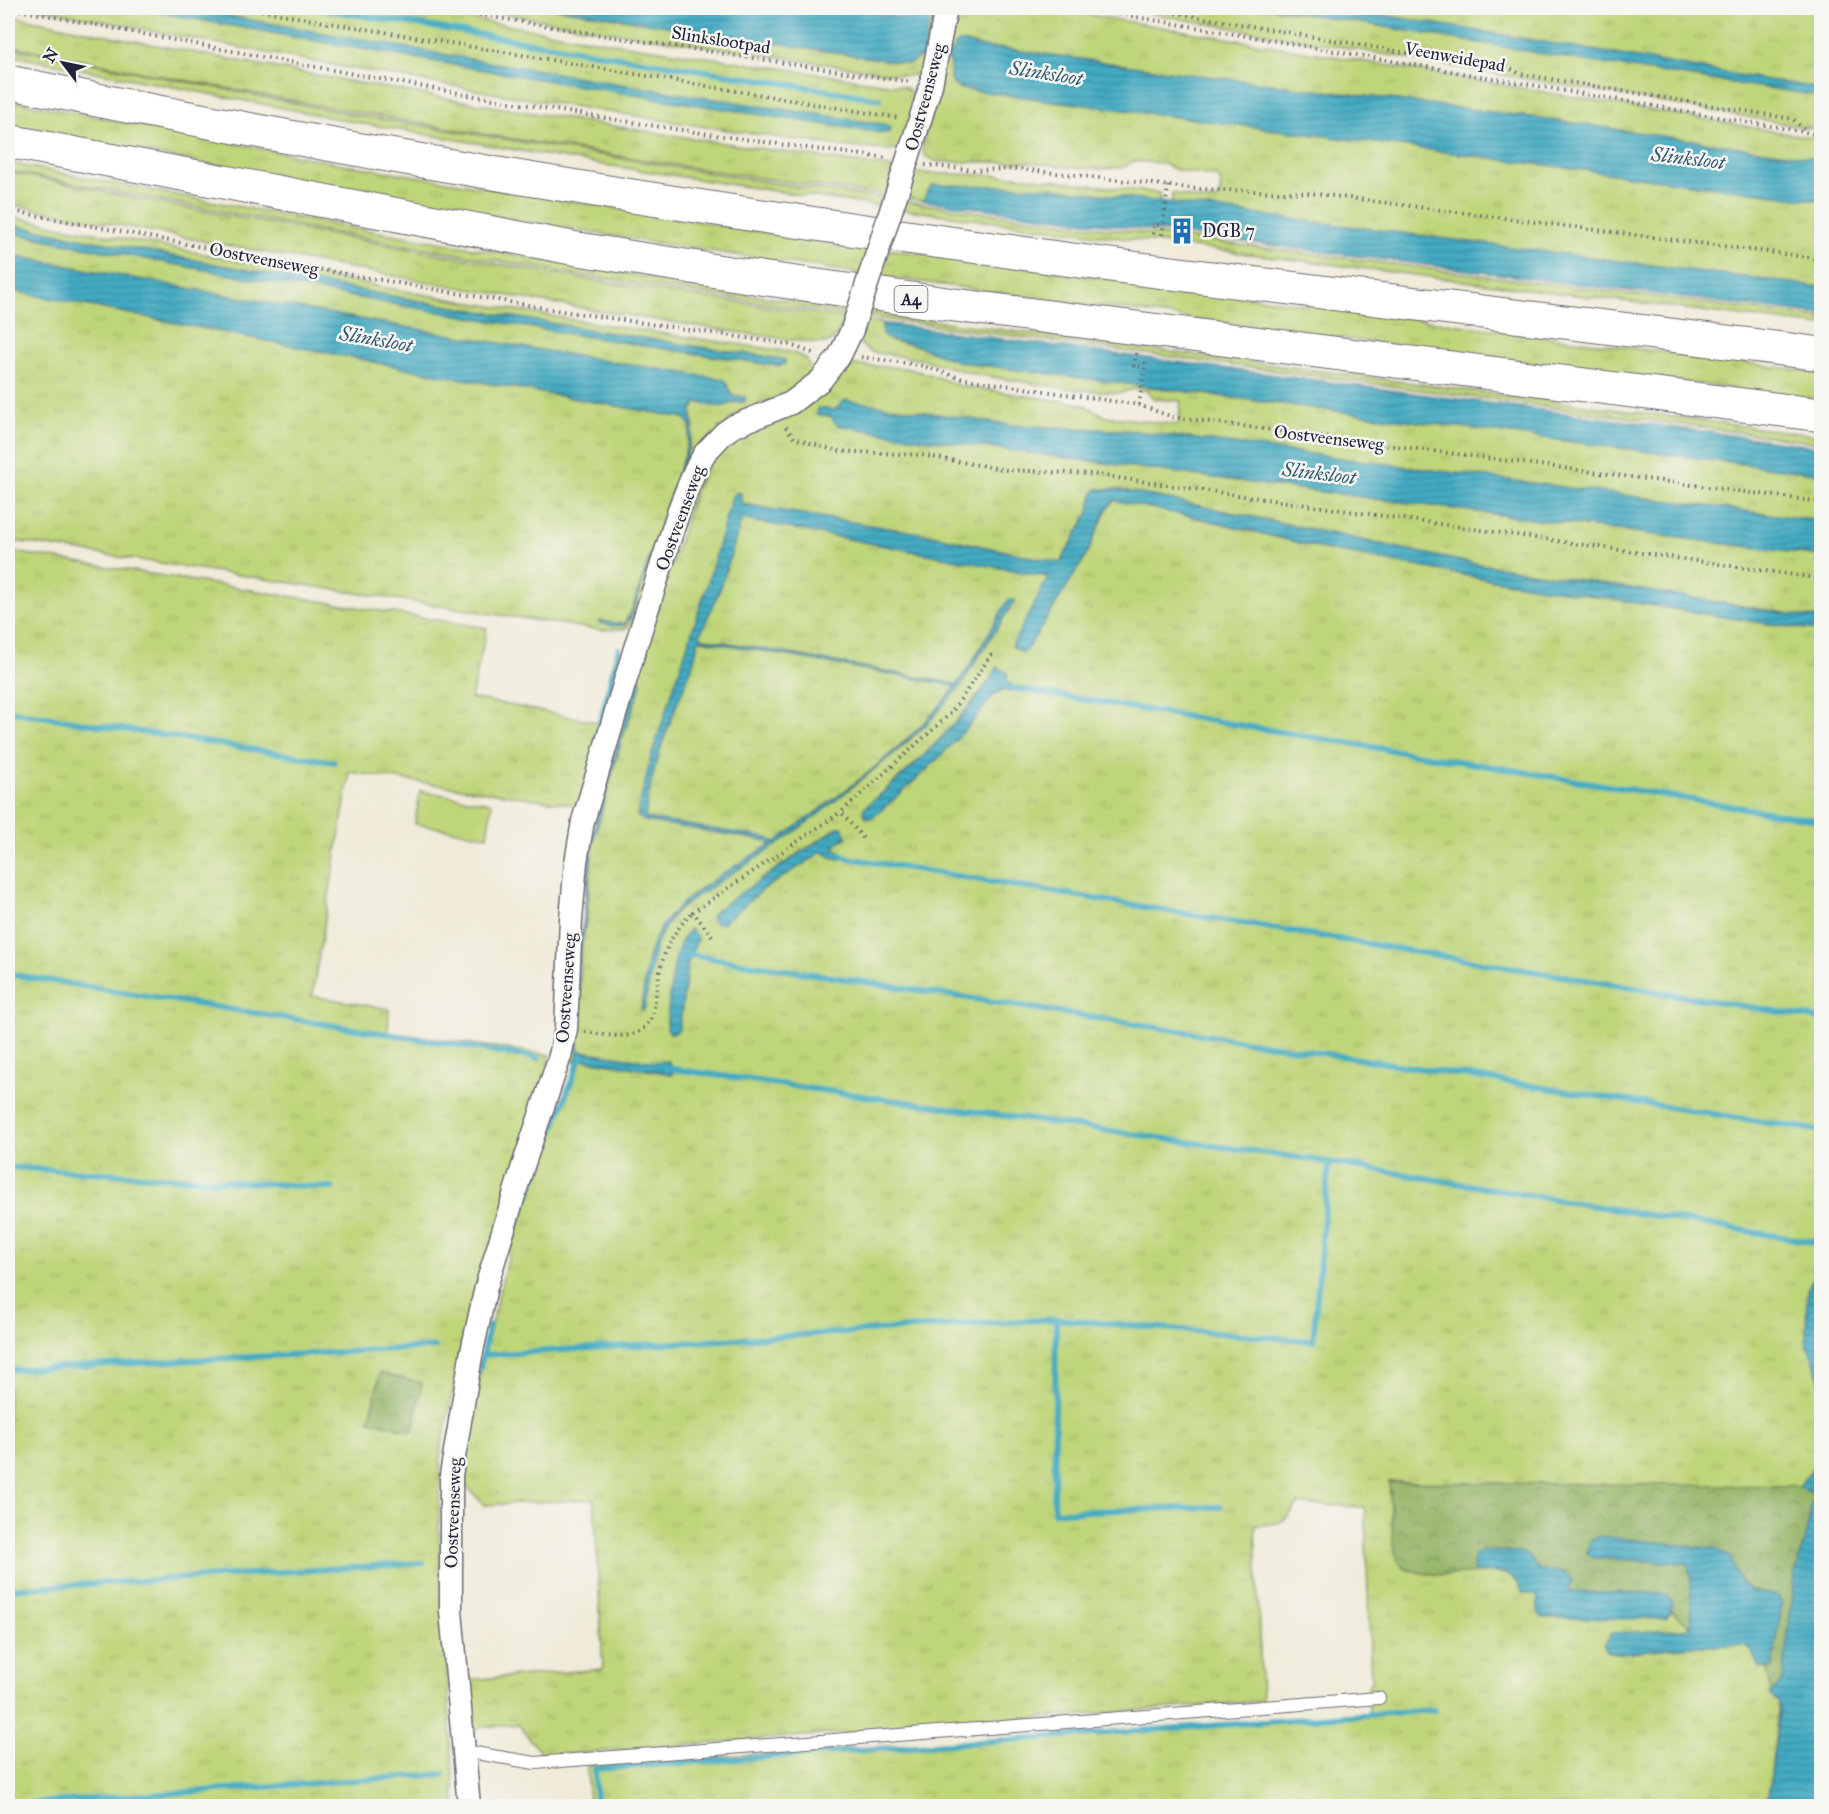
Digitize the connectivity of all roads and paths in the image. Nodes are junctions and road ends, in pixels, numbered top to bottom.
1 (250, 8) edge
2 (438, 8) edge
3 (946, 8) edge
4 (1084, 8) edge
5 (1146, 8) edge
6 (8, 82) edge
7 (930, 85) junction
8 (920, 122) junction
9 (1806, 132) junction
10 (1821, 135) edge
11 (8, 141) edge
12 (1168, 185) dead end
13 (8, 210) edge
14 (1163, 226) junction
15 (1153, 234) dead end
16 (1162, 235) dead end
17 (1136, 353) dead end
18 (1821, 354) edge
19 (840, 355) junction
20 (1146, 358) dead end
21 (1145, 367) junction
22 (1139, 405) junction
23 (774, 411) junction
24 (1821, 415) edge
25 (1821, 502) edge
26 (1821, 579) edge
27 (992, 654) dead end
28 (841, 812) junction
29 (863, 838) dead end
30 (693, 912) junction
31 (712, 936) dead end
32 (566, 1029) junction
33 (1379, 1698) dead end
34 (464, 1751) junction
35 (469, 1806) edge

1 - 8 path
2 - 7 path, Slinkslootpad
3 - 7 street, Oostveenseweg
4 - 9 path, Veenweidepad
5 - 9 path
6 - 18 highway
7 - 8 street, Oostveenseweg
8 - 19 street, Oostveenseweg, bridge
9 - 10 path, Veenweidepad
11 - 24 highway, A4
12 - 14 path
13 - 19 path, Oostveenseweg
14 - 15 path
14 - 16 path
17 - 21 path
19 - 22 path, Oostveenseweg
19 - 23 street, Oostveenseweg
20 - 21 path
21 - 22 path
22 - 25 path, Oostveenseweg
23 - 26 path
23 - 32 street, Oostveenseweg
27 - 28 path
28 - 29 path
28 - 30 path
30 - 31 path
30 - 32 path
32 - 34 street, Oostveenseweg
33 - 34 lane
34 - 35 street, Oostveenseweg

